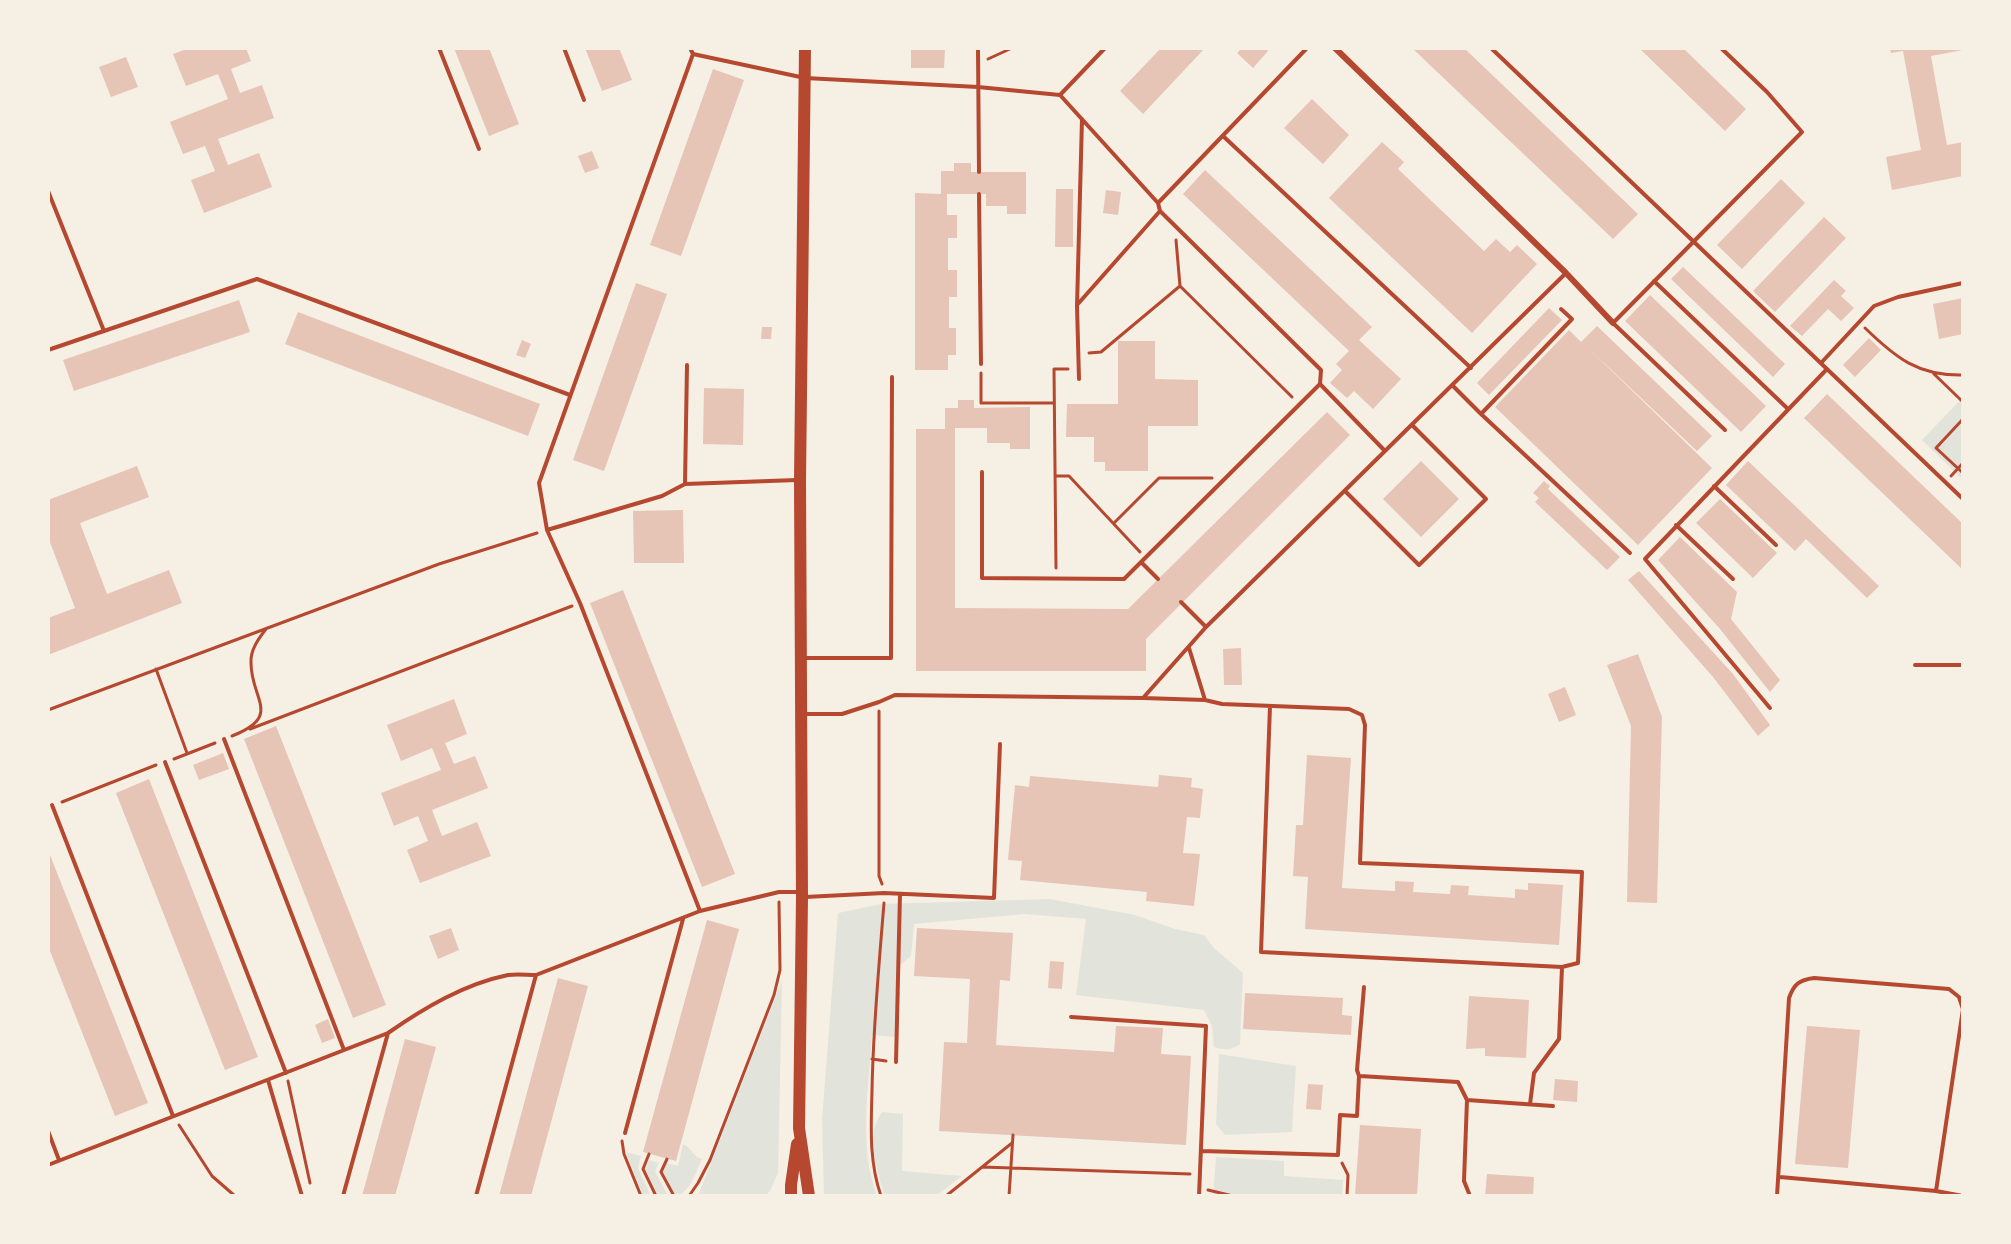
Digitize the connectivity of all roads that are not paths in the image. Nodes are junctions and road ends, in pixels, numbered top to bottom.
1 (439, 48) edge
2 (564, 48) edge
3 (690, 48) edge
4 (805, 48) edge
5 (978, 48) edge
6 (1105, 48) edge
7 (1307, 48) edge
8 (1335, 48) edge
9 (1491, 48) edge
10 (1721, 48) edge
11 (693, 54) junction
12 (805, 78) junction
13 (978, 87) junction
14 (1060, 95) junction
15 (584, 100) dead end
16 (1082, 118) junction
17 (1223, 136) junction
18 (478, 149) dead end
19 (979, 172) dead end
20 (48, 191) edge
21 (979, 194) dead end
22 (1158, 203) junction
23 (1160, 211) junction
24 (1693, 241) junction
25 (1566, 273) junction
26 (1654, 281) junction
27 (1963, 283) edge
28 (1077, 306) junction
29 (1561, 309) dead end
30 (1613, 323) junction
31 (104, 331) junction
32 (48, 350) edge
33 (1821, 363) junction
34 (981, 364) road end
35 (687, 365) dead end
36 (1471, 368) junction
37 (1827, 369) junction
38 (892, 376) dead end
39 (1079, 379) dead end
40 (1320, 384) junction
41 (1453, 386) junction
42 (570, 395) junction
43 (1788, 409) junction
44 (1481, 414) junction
45 (1412, 425) junction
46 (1725, 430) dead end
47 (1385, 451) junction
48 (982, 472) dead end
49 (800, 480) junction
50 (685, 484) junction
51 (1714, 486) junction
52 (1345, 491) junction
53 (1963, 498) edge
54 (1677, 525) junction
55 (547, 530) junction
56 (1776, 545) dead end
57 (1630, 552) dead end
58 (1141, 562) junction
59 (1158, 579) dead end
60 (1733, 579) dead end
61 (1181, 602) dead end
62 (1206, 627) junction
63 (1189, 648) junction
64 (802, 658) junction
65 (1963, 664) edge
66 (1915, 665) dead end
67 (1143, 698) junction
68 (1205, 700) junction
69 (1270, 706) junction
70 (1770, 708) dead end
71 (801, 714) junction
72 (224, 739) road end
73 (1000, 744) dead end
74 (165, 762) road end
75 (52, 805) road end
76 (900, 894) junction
77 (802, 895) junction
78 (700, 911) junction
79 (683, 918) junction
80 (1562, 967) junction
81 (536, 975) junction
82 (1364, 987) dead end
83 (1071, 1017) dead end
84 (388, 1033) junction
85 (344, 1050) junction
86 (896, 1062) dead end
87 (286, 1072) junction
88 (1359, 1076) junction
89 (268, 1080) junction
90 (1467, 1100) junction
91 (1530, 1104) junction
92 (1553, 1106) dead end
93 (173, 1116) junction
94 (799, 1128) junction
95 (48, 1131) edge
96 (625, 1133) road end
97 (1202, 1150) junction
98 (60, 1160) junction
99 (48, 1165) edge
100 (1780, 1177) junction
101 (791, 1190) edge
102 (1935, 1191) junction
103 (302, 1196) edge
104 (343, 1196) edge
105 (476, 1196) edge
106 (781, 1196) edge
107 (809, 1196) edge
108 (1199, 1196) edge
109 (1470, 1196) edge
110 (1778, 1196) edge
111 (1963, 1196) edge

1 - 18 lane
2 - 15 lane
3 - 11 lane
4 - 12 main road
5 - 13 lane
6 - 14 lane
7 - 17 lane
8 - 25 street
9 - 24 lane
10 - 24 lane
11 - 12 lane
11 - 42 lane
12 - 13 lane
12 - 49 main road
13 - 14 lane
13 - 19 lane
14 - 16 lane
16 - 22 lane
16 - 28 lane
17 - 22 lane
17 - 36 lane
20 - 31 lane
21 - 34 lane
22 - 23 lane
23 - 28 lane
23 - 40 lane
24 - 26 lane
24 - 33 lane
25 - 30 street
25 - 36 lane
26 - 30 lane
26 - 43 lane
27 - 33 lane
28 - 39 lane
29 - 44 lane
30 - 46 lane
31 - 32 lane
31 - 42 lane
33 - 37 lane
35 - 50 lane
36 - 41 lane
37 - 43 lane
37 - 53 lane
38 - 64 lane
40 - 47 lane
40 - 58 lane
41 - 44 lane
41 - 45 lane
42 - 55 lane
43 - 51 lane
44 - 57 lane
45 - 47 lane
45 - 52 lane
47 - 52 lane
48 - 58 lane
49 - 50 lane
49 - 64 main road
50 - 55 lane
51 - 54 lane
51 - 56 lane
52 - 62 lane
54 - 60 lane
54 - 70 lane
55 - 78 lane
58 - 59 lane
61 - 62 lane
62 - 63 lane
63 - 67 lane
63 - 68 lane
64 - 71 main road
65 - 66 lane
67 - 68 lane
67 - 71 lane
68 - 69 lane
69 - 80 lane
69 - 80 lane
71 - 77 main road
72 - 85 lane
73 - 76 lane
74 - 87 lane
75 - 93 lane
76 - 77 lane
76 - 86 lane
77 - 78 lane
77 - 94 main road
78 - 79 lane
79 - 81 lane
79 - 96 lane
80 - 91 lane
81 - 84 lane
81 - 105 lane
82 - 88 lane
83 - 97 lane
84 - 85 lane
84 - 104 lane
85 - 87 lane
87 - 89 lane
88 - 90 lane
88 - 97 lane
89 - 93 lane
89 - 103 lane
90 - 91 lane
90 - 109 lane
91 - 92 lane
93 - 98 lane
94 - 101 main road
94 - 107 main road
95 - 98 lane
97 - 108 lane
98 - 99 lane
100 - 102 lane
100 - 102 lane
100 - 110 lane
101 - 106 main road
102 - 111 lane

